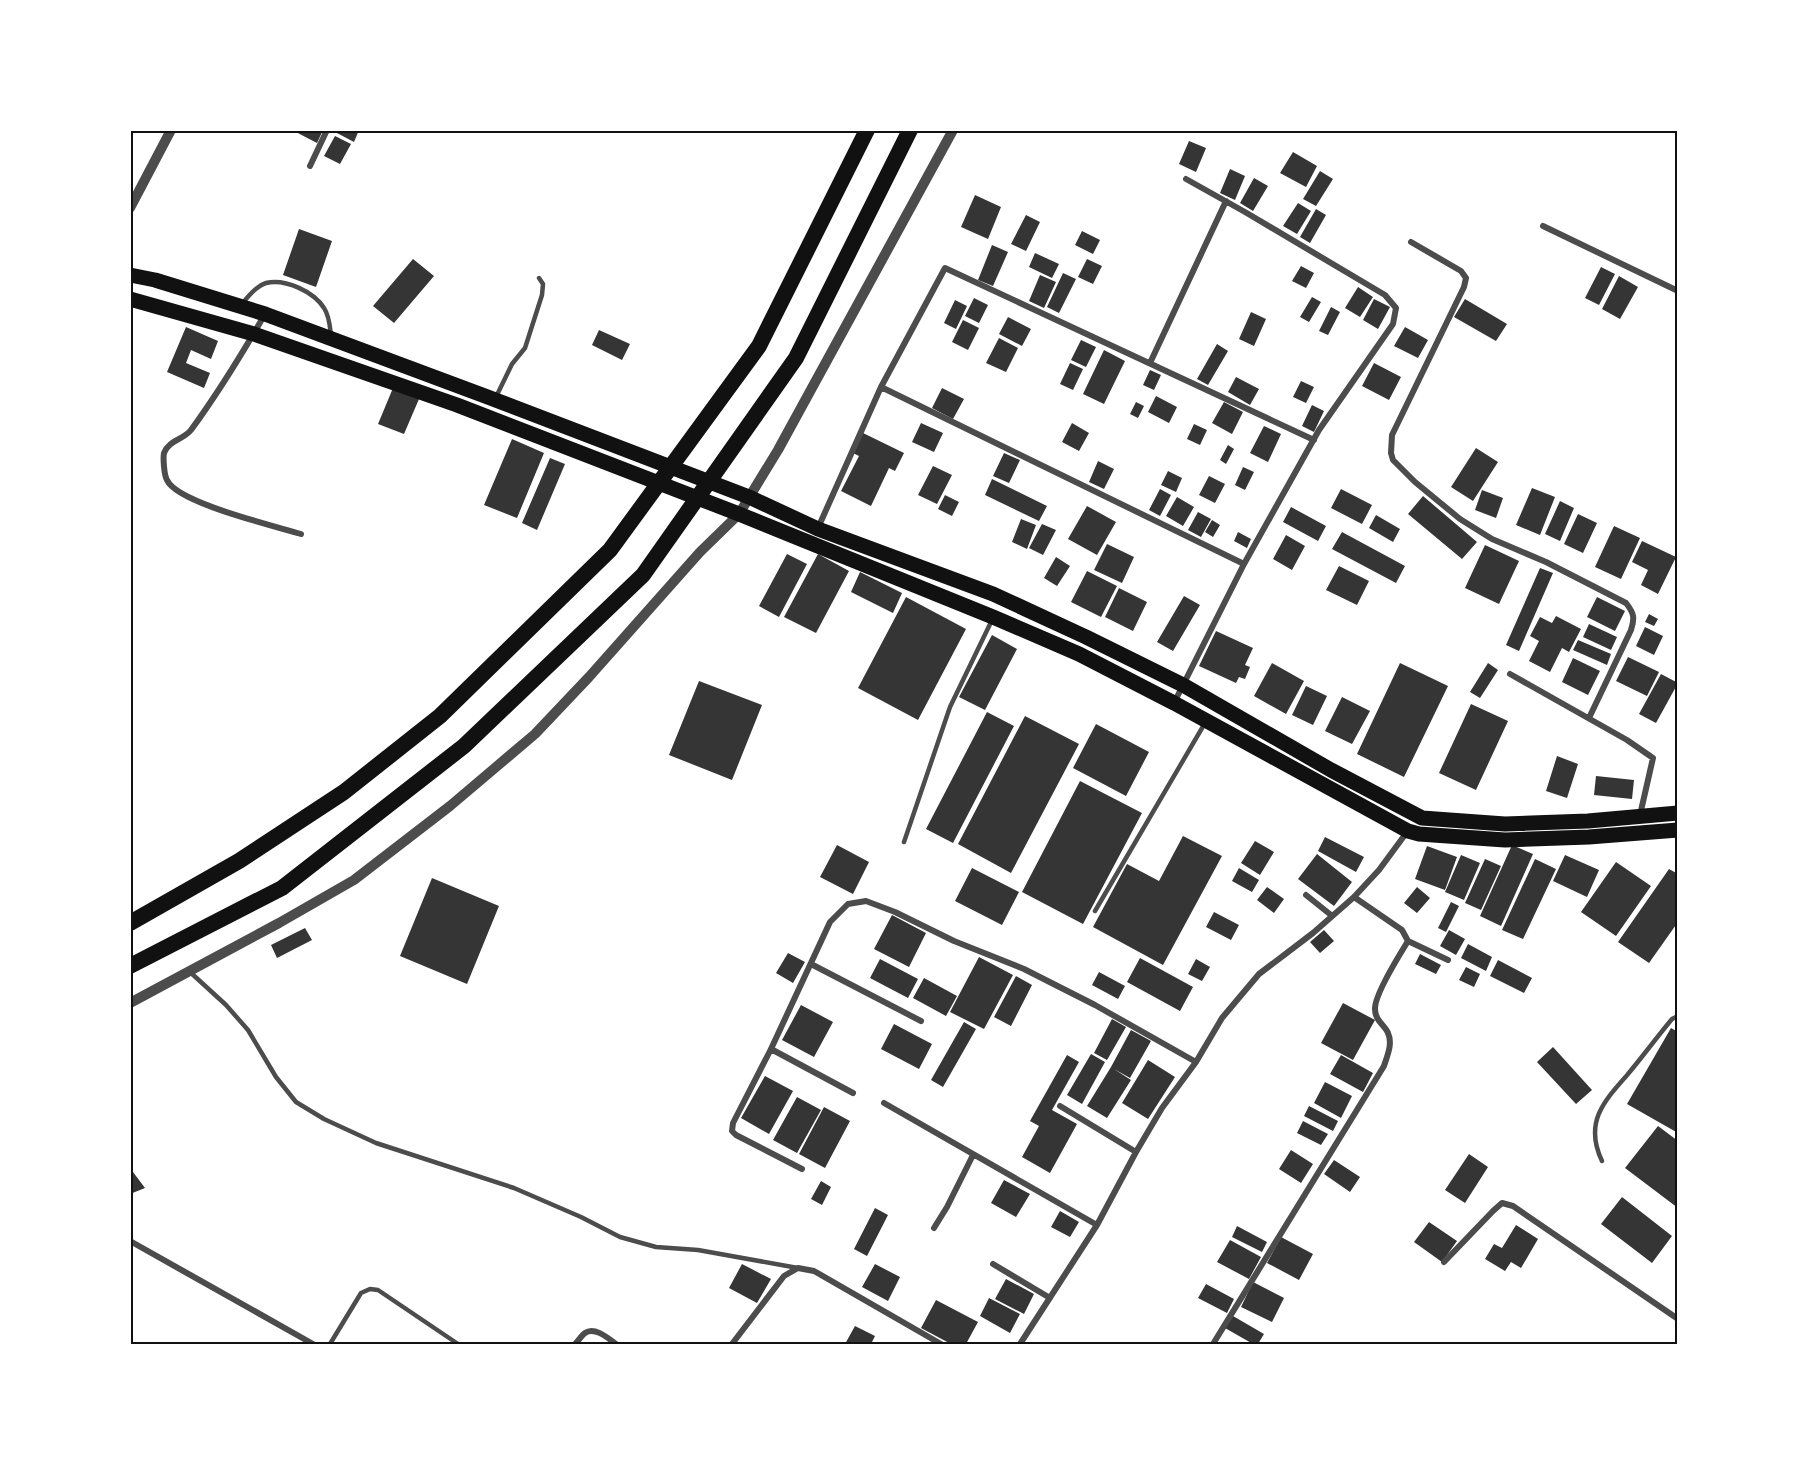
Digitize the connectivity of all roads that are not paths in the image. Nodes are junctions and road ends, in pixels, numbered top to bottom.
1 (171, 130) edge
2 (327, 130) edge
3 (867, 130) edge
4 (910, 130) edge
5 (953, 130) edge
6 (310, 166) dead end
7 (1186, 179) dead end
8 (1226, 201) junction
9 (130, 208) edge
10 (1543, 226) dead end
11 (1412, 242) dead end
12 (130, 275) edge
13 (539, 278) dead end
14 (1677, 291) edge
15 (130, 299) edge
16 (241, 306) junction
17 (265, 314) junction
18 (254, 334) junction
19 (331, 339) junction
20 (1150, 363) junction
21 (881, 387) junction
22 (495, 399) junction
23 (1314, 440) junction
24 (749, 497) junction
25 (739, 514) junction
26 (818, 529) junction
27 (301, 534) dead end
28 (1244, 564) junction
29 (993, 617) junction
30 (1510, 675) dead end
31 (1184, 685) junction
32 (1174, 703) junction
33 (1589, 718) junction
34 (1206, 721) junction
35 (1677, 813) edge
36 (1640, 816) junction
37 (1677, 830) edge
38 (1408, 831) junction
39 (904, 842) dead end
40 (1306, 895) dead end
41 (1354, 897) junction
42 (1095, 911) dead end
43 (1331, 915) junction
44 (130, 923) edge
45 (1408, 940) junction
46 (1448, 960) dead end
47 (811, 964) junction
48 (130, 966) edge
49 (190, 971) junction
50 (130, 1003) edge
51 (1677, 1016) edge
52 (921, 1022) dead end
53 (771, 1049) junction
54 (1196, 1062) junction
55 (853, 1093) dead end
56 (884, 1103) dead end
57 (1060, 1106) dead end
58 (1136, 1152) junction
59 (973, 1155) junction
60 (1602, 1161) dead end
61 (802, 1169) dead end
62 (1097, 1225) junction
63 (934, 1228) dead end
64 (130, 1241) edge
65 (1444, 1262) dead end
66 (993, 1264) dead end
67 (798, 1268) junction
68 (1050, 1298) junction
69 (1677, 1319) edge
70 (314, 1344) edge
71 (330, 1344) edge
72 (458, 1344) edge
73 (575, 1344) edge
74 (616, 1344) edge
75 (732, 1344) edge
76 (941, 1344) edge
77 (1020, 1344) edge
78 (1213, 1344) edge

1 - 9 street
2 - 6 street
3 - 44 highway
4 - 48 highway
5 - 24 street
7 - 8 street
8 - 20 street
8 - 23 street
10 - 14 street
11 - 33 street
12 - 16 main road
13 - 22 lane
15 - 18 main road
16 - 17 main road
16 - 19 lane
17 - 18 street
17 - 19 main road
18 - 25 main road
18 - 27 street
19 - 22 main road
20 - 21 street
20 - 23 street
21 - 26 street
21 - 28 street
22 - 24 main road
23 - 28 street
24 - 25 street
24 - 26 main road
25 - 29 main road
25 - 49 street
26 - 31 main road
28 - 31 street
29 - 32 main road
29 - 39 lane
30 - 33 street
31 - 32 street
31 - 36 main road
32 - 34 main road
33 - 36 street
34 - 38 main road
34 - 42 lane
35 - 36 main road
37 - 38 main road
38 - 41 street
40 - 43 street
41 - 43 street
41 - 45 street
43 - 54 street
45 - 46 street
45 - 78 street
47 - 52 street
47 - 53 street
47 - 54 street
49 - 50 street
49 - 67 lane
51 - 60 lane
53 - 55 street
53 - 61 street
54 - 58 street
56 - 59 street
57 - 58 street
58 - 62 street
59 - 62 street
59 - 63 street
62 - 68 street
64 - 70 street
65 - 69 street
66 - 68 street
67 - 75 street
67 - 76 street
68 - 77 street
71 - 72 lane
73 - 74 street

